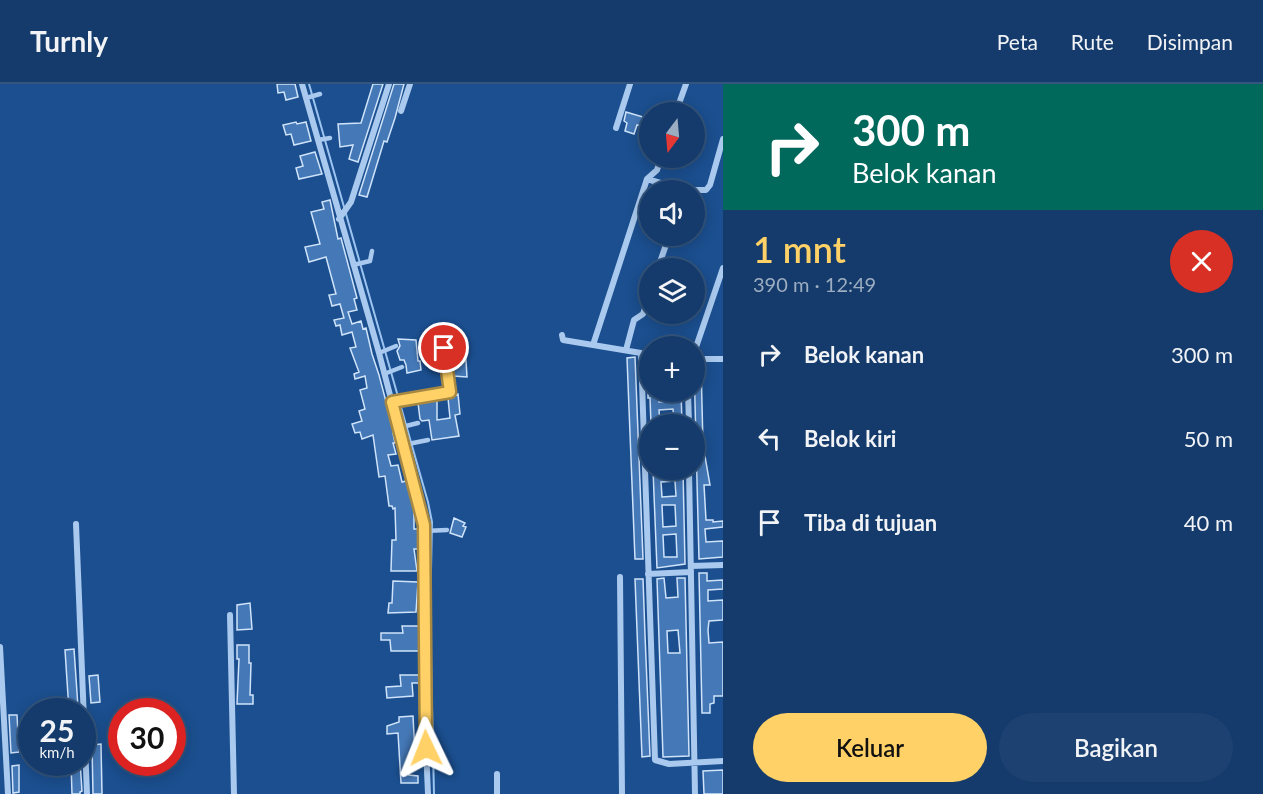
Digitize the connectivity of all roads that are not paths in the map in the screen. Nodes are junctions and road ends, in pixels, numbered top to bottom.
1 (302, 84) edge
2 (389, 84) edge
3 (410, 84) edge
4 (630, 84) edge
5 (686, 84) edge
6 (318, 94) dead end
7 (307, 97) junction
8 (680, 102) edge
9 (401, 111) dead end
10 (616, 128) dead end
11 (329, 138) dead end
12 (320, 139) junction
13 (723, 139) edge
14 (658, 168) edge
15 (647, 179) junction
16 (650, 180) edge
17 (705, 190) edge
18 (340, 218) junction
19 (372, 251) dead end
20 (355, 265) junction
21 (723, 268) edge
22 (639, 317) edge
23 (562, 334) dead end
24 (700, 336) edge
25 (592, 345) junction
26 (396, 346) dead end
27 (444, 348) dead end
28 (626, 350) junction
29 (381, 352) junction
30 (639, 353) edge
31 (705, 359) edge
32 (723, 359) edge
33 (402, 367) dead end
34 (386, 373) junction
35 (397, 401) junction
36 (643, 402) edge
37 (418, 423) dead end
38 (400, 427) junction
39 (428, 440) dead end
40 (405, 445) junction
41 (689, 480) edge
42 (76, 524) dead end
43 (447, 530) dead end
44 (426, 531) junction
45 (723, 565) edge
46 (691, 569) junction
47 (648, 574) junction
48 (620, 576) dead end
49 (230, 615) dead end
50 (0, 647) edge
51 (695, 762) junction
52 (723, 762) edge
53 (497, 774) dead end
54 (8, 794) edge
55 (87, 794) edge
56 (234, 794) edge
57 (428, 794) edge
58 (497, 794) edge
59 (622, 794) edge
60 (695, 794) edge

1 - 7 street
2 - 18 street
3 - 9 street
4 - 10 street
5 - 8 street
6 - 7 lane
7 - 12 street
11 - 12 lane
12 - 18 street
13 - 17 street
14 - 15 street
15 - 16 street
15 - 25 street
18 - 20 street
19 - 20 lane
20 - 29 street
21 - 24 street
22 - 28 street
23 - 25 street
25 - 28 street
26 - 29 lane
27 - 35 street
28 - 30 street
29 - 34 street
31 - 32 street
33 - 34 lane
34 - 35 street
35 - 38 street
36 - 47 street
37 - 38 lane
38 - 40 street
39 - 40 lane
40 - 44 street
41 - 46 street
42 - 55 street
43 - 44 lane
44 - 57 street
45 - 46 street
46 - 47 street
46 - 51 street
47 - 51 street
48 - 59 street
49 - 56 street
50 - 54 street
51 - 52 street
51 - 60 street
53 - 58 street

